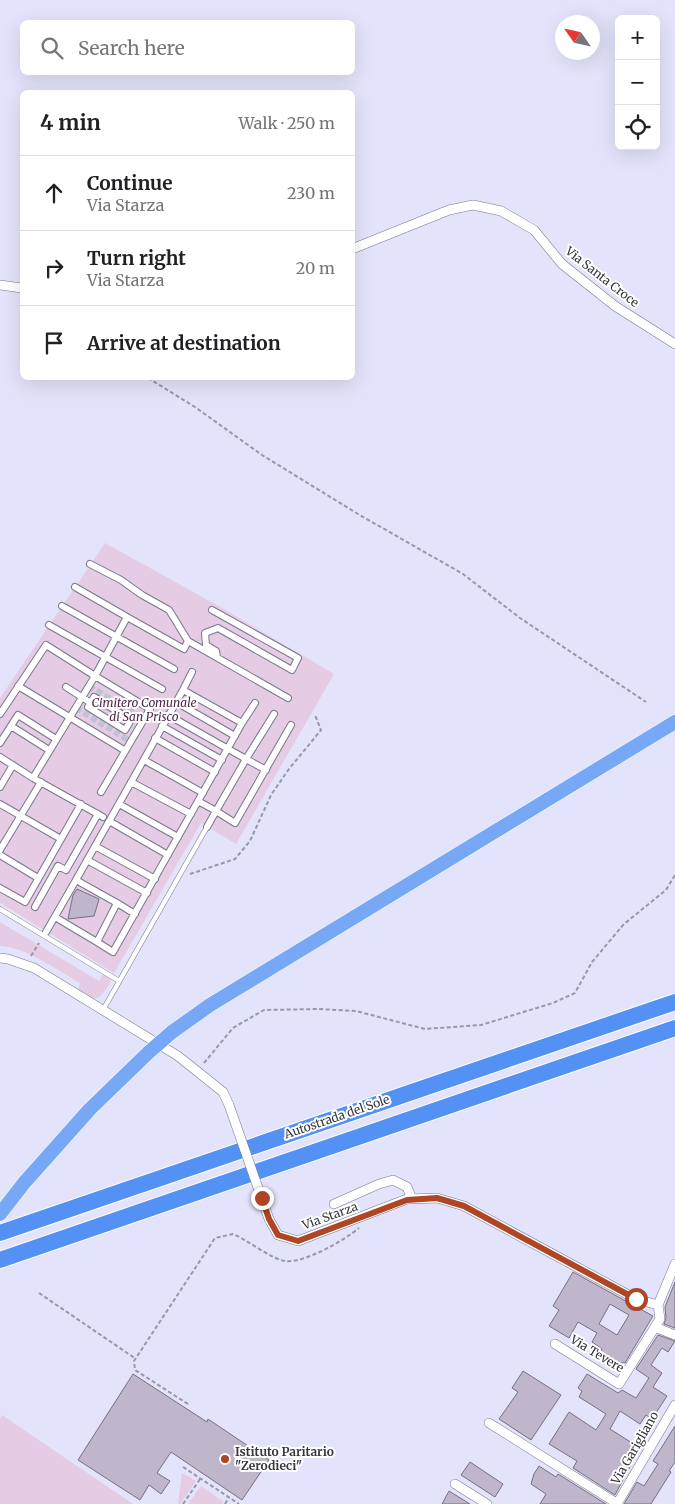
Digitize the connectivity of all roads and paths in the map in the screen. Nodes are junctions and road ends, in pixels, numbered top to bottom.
1 (355, 248) edge
2 (0, 285) edge
3 (20, 288) edge
4 (675, 344) edge
5 (151, 380) edge
6 (90, 564) dead end
7 (75, 587) dead end
8 (62, 606) dead end
9 (212, 610) dead end
10 (127, 617) junction
11 (49, 625) dead end
12 (116, 637) junction
13 (188, 641) junction
14 (105, 657) junction
15 (217, 657) junction
16 (174, 669) dead end
17 (192, 672) dead end
18 (95, 676) junction
19 (18, 686) junction
20 (66, 687) dead end
21 (162, 689) dead end
22 (183, 690) junction
23 (82, 697) junction
24 (288, 698) dead end
25 (176, 702) junction
26 (646, 702) dead end
27 (91, 703) junction
28 (254, 703) dead end
29 (0, 714) edge
30 (274, 714) dead end
31 (168, 715) junction
32 (315, 715) dead end
33 (70, 717) junction
34 (675, 722) edge
35 (242, 724) junction
36 (128, 725) junction
37 (291, 725) dead end
38 (11, 726) junction
39 (162, 726) junction
40 (136, 730) junction
41 (235, 736) junction
42 (156, 738) junction
43 (56, 739) junction
44 (0, 743) edge
45 (228, 749) junction
46 (49, 750) junction
47 (124, 750) junction
48 (0, 757) edge
49 (246, 759) junction
50 (144, 760) junction
51 (222, 760) junction
52 (13, 765) junction
53 (266, 770) junction
54 (215, 772) junction
55 (33, 778) junction
56 (40, 782) junction
57 (131, 782) junction
58 (0, 787) edge
59 (101, 792) dead end
60 (203, 793) junction
61 (198, 801) junction
62 (0, 804) edge
63 (80, 804) junction
64 (119, 804) junction
65 (216, 811) junction
66 (191, 814) junction
67 (20, 816) junction
68 (109, 821) junction
69 (207, 827) joint
70 (178, 837) junction
71 (61, 839) junction
72 (95, 846) junction
73 (0, 850) edge
74 (0, 855) edge
75 (168, 855) junction
76 (87, 860) junction
77 (675, 876) edge
78 (178, 877) junction
79 (38, 878) junction
80 (155, 879) junction
81 (76, 880) junction
82 (0, 888) edge
83 (147, 893) junction
84 (117, 903) junction
85 (35, 907) dead end
86 (0, 909) edge
87 (135, 914) junction
88 (55, 917) junction
89 (46, 932) dead end
90 (40, 941) dead end
91 (97, 942) junction
92 (31, 957) dead end
93 (0, 958) edge
94 (119, 981) junction
95 (675, 1002) edge
96 (102, 1011) junction
97 (675, 1028) edge
98 (197, 1070) junction
99 (412, 1199) junction
100 (334, 1204) dead end
101 (0, 1214) edge
102 (360, 1227) dead end
103 (0, 1233) edge
104 (0, 1260) edge
105 (675, 1264) edge
106 (39, 1293) dead end
107 (658, 1305) junction
108 (655, 1327) junction
109 (675, 1335) edge
110 (555, 1344) dead end
111 (136, 1359) junction
112 (188, 1404) dead end
113 (675, 1405) edge
114 (490, 1423) dead end
115 (183, 1467) dead end
116 (200, 1479) junction
117 (455, 1484) dead end
118 (229, 1497) junction
119 (183, 1504) edge
120 (225, 1504) edge
121 (238, 1504) edge
122 (486, 1504) edge
123 (617, 1504) edge

1 - 4 street, Via Santa Croce
2 - 3 street
5 - 26 path
6 - 13 street
7 - 10 street
8 - 12 street
9 - 15 street
10 - 12 street
10 - 13 street
11 - 14 street
12 - 14 street
12 - 16 street
13 - 15 street
14 - 18 street
14 - 21 street
15 - 24 street
17 - 22 street
18 - 19 street
18 - 23 street
18 - 40 street
19 - 29 street
19 - 33 street
20 - 23 street
22 - 25 street
22 - 35 street
23 - 27 street
23 - 33 street
25 - 31 street
25 - 41 street
27 - 36 street
27 - 36 street
28 - 35 street
30 - 49 street
31 - 39 street
31 - 45 street
32 - 78 path
33 - 43 street
33 - 47 street
34 - 101 highway, bridge
35 - 41 street
36 - 40 street
37 - 53 street
38 - 43 street
38 - 44 street
38 - 46 street
39 - 42 street
39 - 51 street
40 - 47 street
41 - 45 street
42 - 50 street
42 - 54 street
43 - 46 street
45 - 49 street
45 - 51 street
46 - 55 street
47 - 59 street
48 - 52 street
49 - 53 street
49 - 65 street
50 - 57 street
50 - 60 street
51 - 54 street
52 - 55 street
52 - 58 street
53 - 65 street
54 - 60 street
55 - 56 street
56 - 63 street
56 - 67 street
57 - 64 street
57 - 66 street
60 - 61 street
61 - 65 street
61 - 66 street
62 - 67 street
63 - 71 street
63 - 85 street
64 - 68 street
64 - 70 street
65 - 69 street
66 - 70 street
67 - 71 street
67 - 73 street
68 - 72 street
68 - 75 street
69 - 78 lane
70 - 75 street
71 - 79 street
72 - 76 street
72 - 80 street
74 - 79 street
75 - 80 street
76 - 81 street
76 - 83 street
77 - 98 path
78 - 94 lane
79 - 82 street
80 - 83 street
81 - 84 street
81 - 88 street
83 - 87 street
84 - 87 street
84 - 91 street
86 - 94 lane
87 - 91 street
88 - 89 street
88 - 91 street
90 - 92 path
93 - 96 street, Via Starza
94 - 96 lane
95 - 103 highway, Autostrada del Sole
96 - 98 street, Via Starza
97 - 104 highway, Autostrada del Sole
98 - 99 street, Via Starza, bridge
99 - 100 street
99 - 107 street, Via Starza
102 - 111 path
105 - 107 street
106 - 111 path
107 - 108 street
108 - 109 street
108 - 110 street, Via Tevere
111 - 112 path
113 - 123 street, Via Garigliano
114 - 123 street
115 - 116 path
116 - 118 path
116 - 119 path
117 - 122 street
118 - 120 path
118 - 121 path

